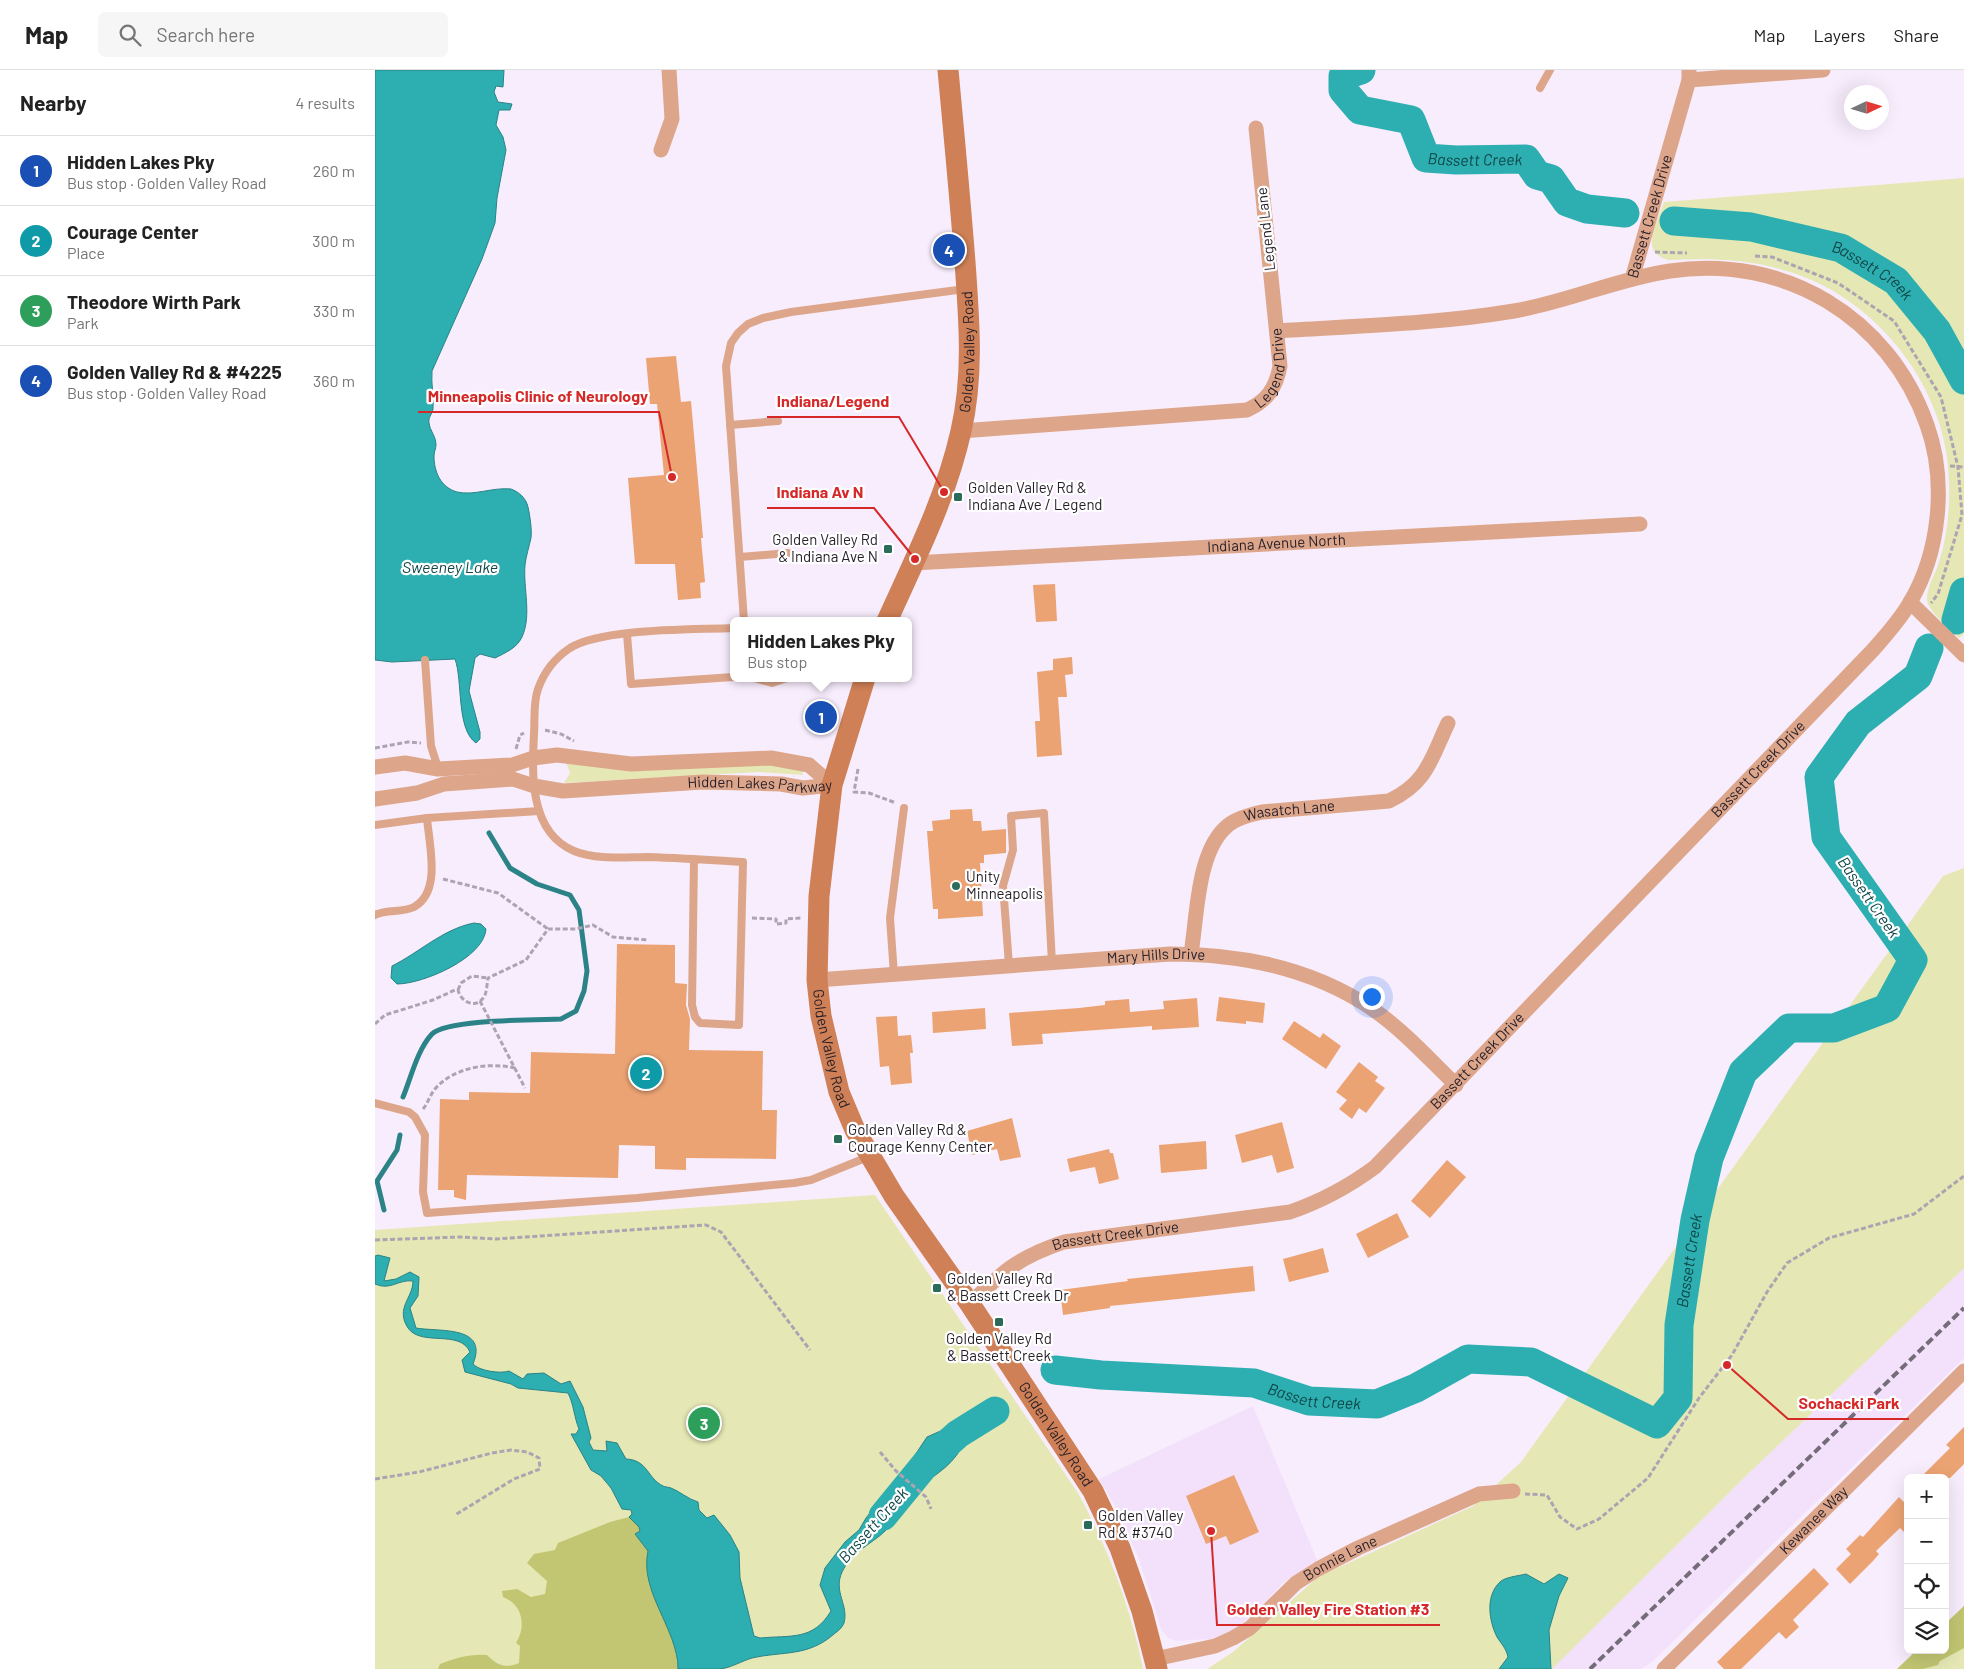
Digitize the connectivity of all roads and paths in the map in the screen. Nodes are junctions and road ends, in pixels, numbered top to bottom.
1 (669, 70) edge
2 (948, 70) edge
3 (1550, 70) edge
4 (1823, 70) edge
5 (1689, 75) edge
6 (1540, 88) dead end
7 (1256, 128) dead end
8 (661, 150) dead end
9 (1640, 252) junction
10 (1697, 253) dead end
11 (1753, 256) dead end
12 (1632, 279) junction
13 (967, 288) junction
14 (1277, 331) junction
15 (778, 421) dead end
16 (730, 425) junction
17 (961, 432) junction
18 (1640, 524) dead end
19 (788, 553) dead end
20 (740, 556) junction
21 (913, 563) junction
22 (1910, 602) junction
23 (1922, 614) junction
24 (744, 617) edge
25 (889, 617) edge
26 (730, 628) edge
27 (627, 634) junction
28 (1964, 655) edge
29 (425, 660) dead end
30 (730, 677) edge
31 (864, 682) edge
32 (1448, 723) dead end
33 (533, 758) junction
34 (838, 760) junction
35 (375, 767) edge
36 (438, 768) junction
37 (444, 784) junction
38 (832, 785) junction
39 (534, 786) junction
40 (375, 799) edge
41 (904, 808) joint
42 (539, 811) junction
43 (427, 818) junction
44 (375, 825) edge
45 (694, 859) junction
46 (443, 879) dead end
47 (375, 915) edge
48 (741, 918) junction
49 (801, 918) dead end
50 (548, 929) junction
51 (648, 940) dead end
52 (1191, 954) junction
53 (1052, 962) junction
54 (1009, 965) junction
55 (894, 975) junction
56 (488, 978) junction
57 (817, 980) junction
58 (458, 990) junction
59 (480, 1001) junction
60 (375, 1024) edge
61 (515, 1068) junction
62 (1456, 1085) junction
63 (525, 1088) dead end
64 (375, 1103) edge
65 (415, 1117) junction
66 (870, 1156) junction
67 (1964, 1176) edge
68 (375, 1240) edge
69 (969, 1304) junction
70 (811, 1350) dead end
71 (1964, 1371) edge
72 (880, 1452) dead end
73 (375, 1479) edge
74 (1513, 1491) joint
75 (931, 1509) dead end
76 (455, 1515) dead end
77 (1156, 1664) edge
78 (1664, 1669) edge

1 - 8 street
2 - 13 street, Golden Valley Road
3 - 6 lane
4 - 5 street
5 - 9 street, Bassett Creek Drive
7 - 14 street, Legend Lane
9 - 10 path
9 - 12 street, Bassett Creek Drive
11 - 23 path
12 - 14 street, Legend Drive
12 - 22 street, Bassett Creek Drive
13 - 16 lane
13 - 17 street, Golden Valley Road
14 - 17 street, Legend Drive
15 - 16 lane
16 - 20 lane
17 - 21 street, Golden Valley Road
18 - 21 street, Indiana Avenue North
19 - 20 lane
20 - 24 lane
21 - 25 street, Golden Valley Road
22 - 23 street
22 - 62 street, Bassett Creek Drive
23 - 28 street
26 - 27 lane
27 - 30 lane
27 - 33 lane
29 - 36 lane
31 - 34 street, Golden Valley Road
32 - 52 street, Wasatch Lane
33 - 36 street, Hidden Lakes Parkway
33 - 38 street, Hidden Lakes Parkway
33 - 39 lane
34 - 38 street, Golden Valley Road
34 - 41 path
35 - 36 street, Hidden Lakes Parkway
36 - 37 lane
37 - 39 street, Hidden Lakes Parkway
37 - 40 street, Hidden Lakes Parkway
38 - 39 street, Hidden Lakes Parkway
38 - 57 street, Golden Valley Road
39 - 42 lane
41 - 55 lane
42 - 43 lane
42 - 45 lane
43 - 44 lane
43 - 47 lane
45 - 48 lane
45 - 48 lane
46 - 50 path
48 - 49 path
50 - 51 path
50 - 56 path
52 - 53 street, Mary Hills Drive
52 - 62 street, Mary Hills Drive
53 - 54 street, Mary Hills Drive
53 - 54 lane
54 - 55 street, Mary Hills Drive
55 - 57 street, Mary Hills Drive
56 - 58 path
56 - 59 path
57 - 66 street, Golden Valley Road
58 - 59 path
58 - 60 path
59 - 61 path
61 - 63 path
61 - 65 path
62 - 69 street, Bassett Creek Drive
64 - 65 lane
65 - 66 lane
66 - 69 street, Golden Valley Road
67 - 74 path
68 - 70 path
69 - 77 street, Golden Valley Road
71 - 78 street, Kewanee Way
72 - 75 path
73 - 76 path
74 - 77 street, Bonnie Lane

